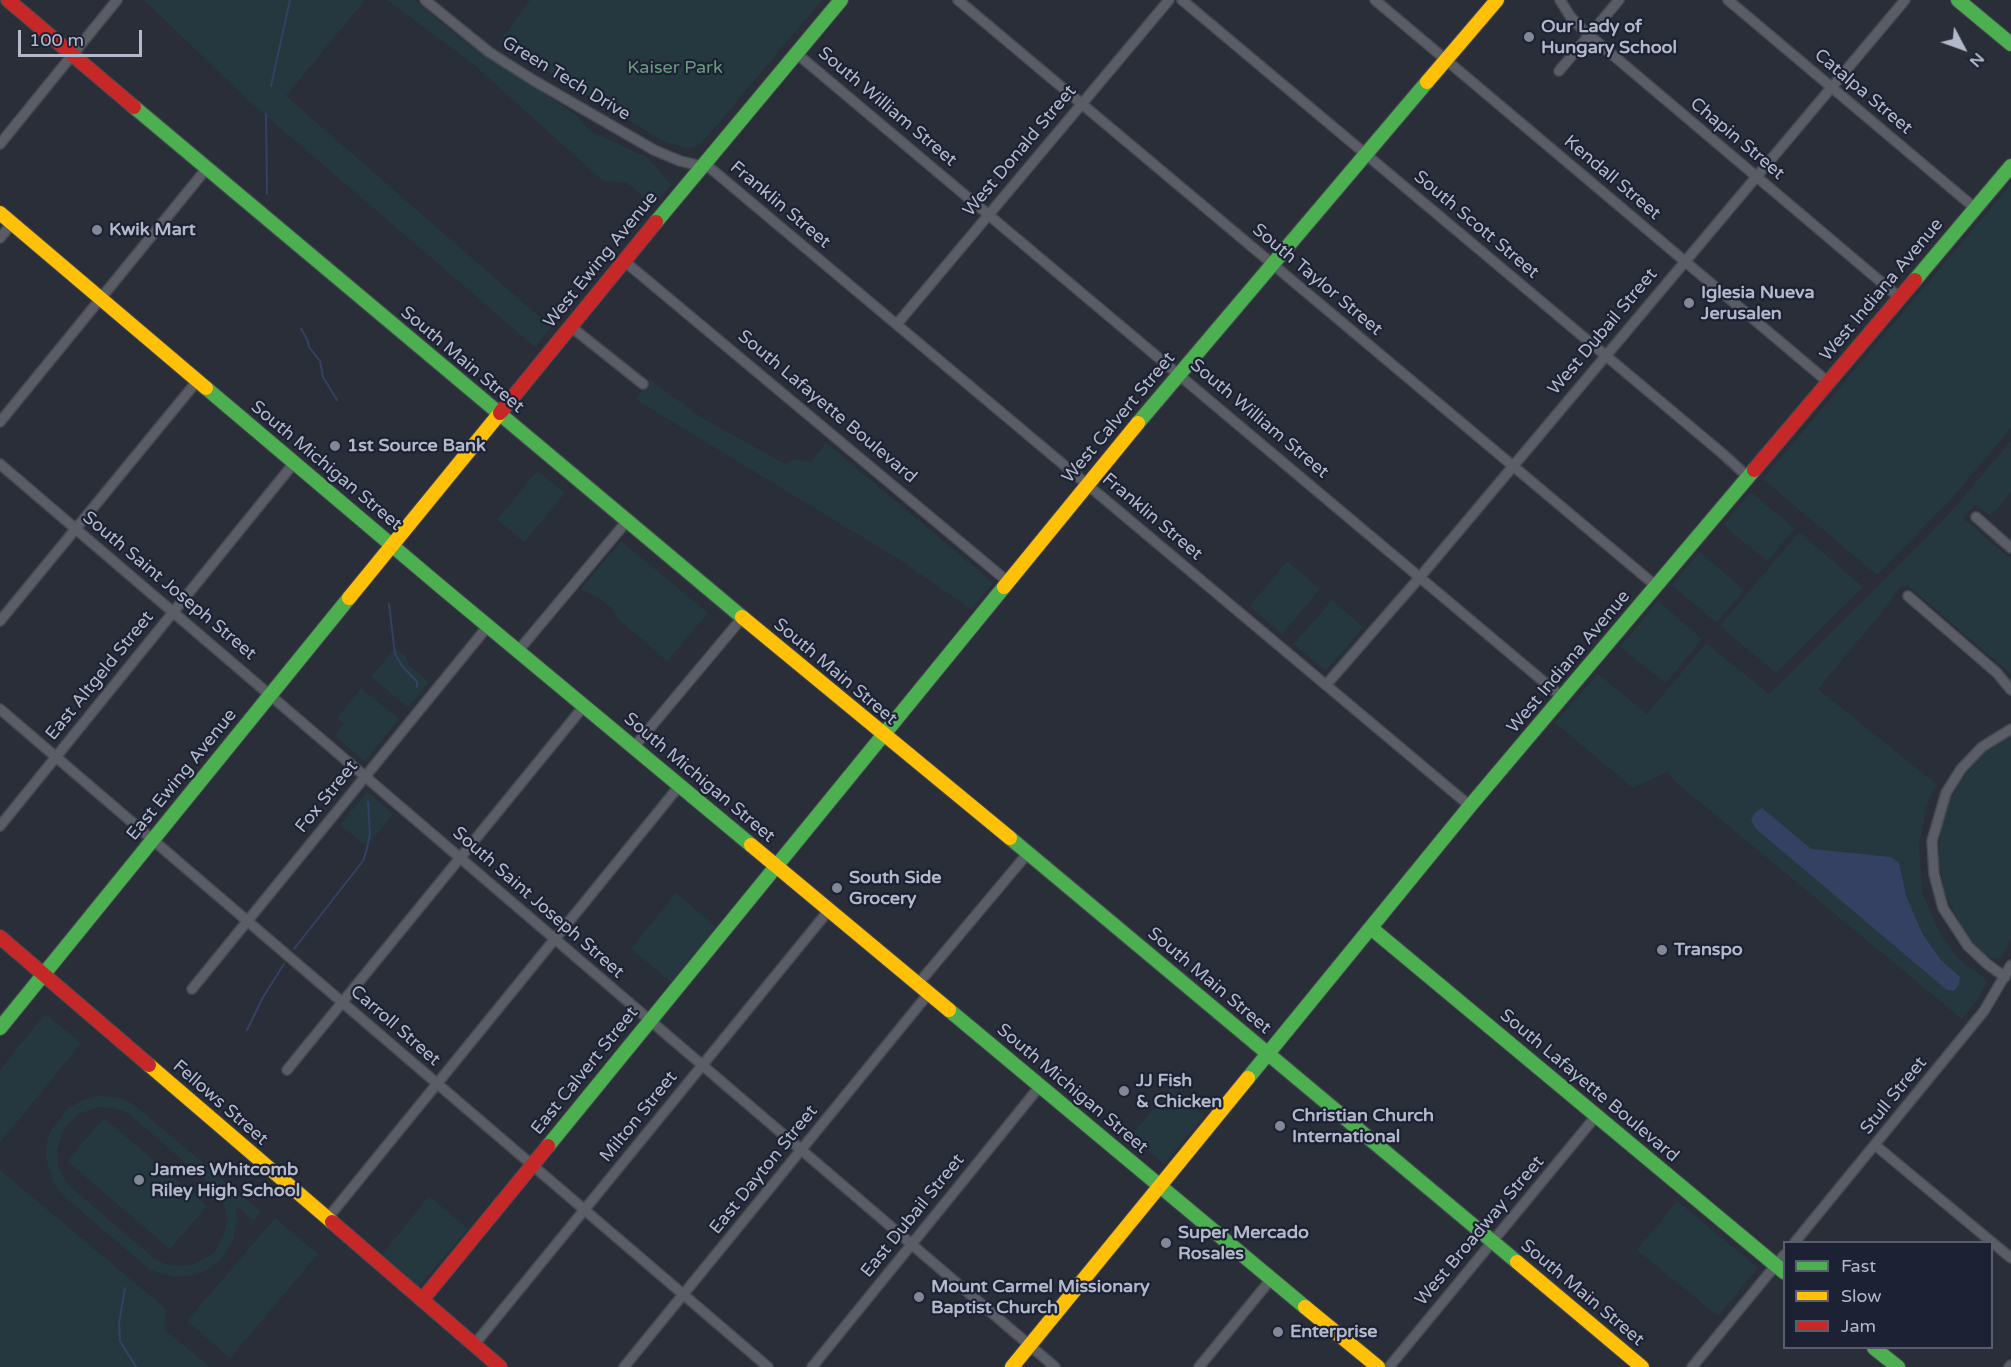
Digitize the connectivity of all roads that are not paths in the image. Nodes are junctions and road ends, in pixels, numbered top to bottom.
1 (8, 0) edge
2 (117, 0) edge
3 (425, 0) edge
4 (841, 0) edge
5 (958, 0) edge
6 (1169, 0) edge
7 (1182, 0) edge
8 (1375, 0) edge
9 (1497, 0) edge
10 (1560, 0) edge
11 (1618, 0) edge
12 (1728, 0) edge
13 (1905, 0) edge
14 (1958, 0) edge
15 (1589, 36) junction
16 (2011, 45) edge
17 (796, 52) junction
18 (73, 55) junction
19 (1446, 60) junction
20 (1559, 71) dead end
21 (1831, 87) junction
22 (1082, 104) junction
23 (0, 144) edge
24 (1366, 154) junction
25 (701, 166) junction
26 (2011, 166) edge
27 (207, 168) junction
28 (1756, 177) junction
29 (1976, 209) junction
30 (0, 213) edge
31 (989, 214) junction
32 (12, 223) junction
33 (0, 238) edge
34 (624, 260) junction
35 (1685, 261) junction
36 (1272, 264) junction
37 (1900, 297) junction
38 (100, 298) junction
39 (897, 324) junction
40 (570, 326) junction
41 (1605, 355) junction
42 (1179, 374) junction
43 (198, 380) junction
44 (1828, 382) junction
45 (643, 384) dead end
46 (499, 414) junction
47 (0, 422) edge
48 (294, 463) junction
49 (0, 464) edge
50 (1512, 465) junction
51 (1748, 477) junction
52 (1087, 484) junction
53 (1976, 517) dead end
54 (627, 520) junction
55 (75, 528) junction
56 (393, 546) junction
57 (2011, 548) edge
58 (1420, 577) junction
59 (1007, 581) junction
60 (1656, 586) junction
61 (1908, 596) dead end
62 (174, 612) junction
63 (742, 618) junction
64 (0, 621) edge
65 (488, 626) junction
66 (518, 651) junction
67 (1326, 685) junction
68 (2011, 690) edge
69 (271, 695) junction
70 (1562, 697) junction
71 (584, 706) junction
72 (0, 709) edge
73 (2011, 729) edge
74 (883, 735) junction
75 (634, 747) junction
76 (56, 758) junction
77 (366, 776) junction
78 (680, 785) junction
79 (1470, 806) junction
80 (0, 826) edge
81 (153, 840) junction
82 (1028, 853) junction
83 (461, 857) junction
84 (776, 866) junction
85 (830, 910) junction
86 (248, 921) junction
87 (1371, 928) junction
88 (0, 937) edge
89 (555, 939) junction
90 (2011, 965) edge
91 (43, 976) junction
92 (2005, 977) junction
93 (192, 989) dead end
94 (924, 989) junction
95 (343, 1002) junction
96 (650, 1020) junction
97 (0, 1028) edge
98 (1267, 1053) junction
99 (703, 1065) junction
100 (287, 1070) dead end
101 (437, 1084) junction
102 (1040, 1086) junction
103 (1596, 1116) junction
104 (1875, 1145) junction
105 (801, 1150) junction
106 (532, 1165) junction
107 (1160, 1185) junction
108 (585, 1210) junction
109 (327, 1219) junction
110 (1796, 1241) edge
111 (1991, 1241) edge
112 (1492, 1242) junction
113 (1993, 1243) edge
114 (911, 1244) junction
115 (2011, 1258) edge
116 (1782, 1264) edge
117 (1272, 1278) junction
118 (683, 1295) junction
119 (422, 1300) junction
120 (474, 1345) junction
121 (1030, 1346) junction
122 (1876, 1349) edge
123 (500, 1367) edge
124 (624, 1367) edge
125 (768, 1367) edge
126 (812, 1367) edge
127 (1012, 1367) edge
128 (1055, 1367) edge
129 (1199, 1367) edge
130 (1378, 1367) edge
131 (1389, 1367) edge
132 (1642, 1367) edge
133 (1692, 1367) edge
134 (1898, 1367) edge

1 - 18 street, South Main Street
2 - 18 street
3 - 25 street, Green Tech Drive
4 - 17 street, West Ewing Avenue
5 - 22 street, South Taylor Street
6 - 22 street, West Donald Street
7 - 24 street, South Scott Street
8 - 19 street, Kendall Street
9 - 19 street, West Calvert Street
10 - 15 street, Chapin Street
11 - 15 street
12 - 21 street, Catalpa Street
13 - 21 street, West Dubail Street
14 - 16 street
15 - 20 street
15 - 28 street, Chapin Street
17 - 25 street, West Ewing Avenue
17 - 31 street, South William Street
18 - 23 street
18 - 27 street, South Main Street
19 - 24 street, West Calvert Street
19 - 35 street, Kendall Street
21 - 28 street, West Dubail Street
21 - 29 street, Catalpa Street
22 - 31 street, West Donald Street
22 - 36 street, South Taylor Street
24 - 36 street, West Calvert Street
24 - 41 street, South Scott Street
25 - 34 street, West Ewing Avenue
25 - 39 street, Franklin Street
26 - 29 street, West Indiana Avenue
27 - 38 street
27 - 46 street, South Main Street
28 - 35 street, West Dubail Street
28 - 37 street, Chapin Street
29 - 37 street, West Indiana Avenue
30 - 32 street, South Michigan Street
31 - 39 street, West Donald Street
31 - 42 street, South William Street
32 - 33 street
32 - 38 street, South Michigan Street
34 - 40 street, West Ewing Avenue
34 - 59 street, South Lafayette Boulevard
35 - 41 street, West Dubail Street
35 - 44 street, Kendall Street
36 - 42 street, West Calvert Street
36 - 50 street, South Taylor Street
37 - 44 street, West Indiana Avenue
38 - 43 street, South Michigan Street
38 - 47 street
39 - 52 street, Franklin Street
40 - 45 street
40 - 46 street, West Ewing Avenue
41 - 50 street, West Dubail Street
41 - 51 street, South Scott Street
42 - 52 street, West Calvert Street
42 - 58 street, South William Street
43 - 48 street, South Michigan Street
43 - 55 street
44 - 51 street, West Indiana Avenue
46 - 54 street, South Main Street
46 - 56 street, West Ewing Avenue
48 - 56 street, South Michigan Street
48 - 62 street, East Altgeld Street
49 - 55 street, South Saint Joseph Street
50 - 58 street, West Dubail Street
50 - 60 street, South Taylor Street
51 - 60 street, West Indiana Avenue
52 - 59 street, West Calvert Street
52 - 67 street, Franklin Street
53 - 57 street
54 - 63 street, South Main Street
54 - 66 street
55 - 62 street, South Saint Joseph Street
55 - 64 street
56 - 65 street, South Michigan Street
56 - 69 street, East Ewing Avenue
58 - 67 street, West Dubail Street
58 - 70 street, South William Street
59 - 74 street, West Calvert Street
60 - 70 street, West Indiana Avenue
61 - 68 street
62 - 69 street, South Saint Joseph Street
62 - 76 street, East Altgeld Street
63 - 74 street, South Main Street
63 - 75 street
65 - 66 street, South Michigan Street
65 - 77 street, Fox Street
66 - 71 street, South Michigan Street
67 - 79 street, Franklin Street
69 - 77 street, South Saint Joseph Street
69 - 81 street, East Ewing Avenue
70 - 79 street, West Indiana Avenue
71 - 75 street, South Michigan Street
71 - 83 street
72 - 76 street, Carroll Street
73 - 92 street
74 - 82 street, South Main Street
74 - 84 street, West Calvert Street
75 - 78 street, South Michigan Street
76 - 80 street, East Altgeld Street
76 - 81 street, Carroll Street
77 - 83 street, South Saint Joseph Street
77 - 86 street, Fox Street
78 - 84 street, South Michigan Street
78 - 89 street
79 - 87 street, West Indiana Avenue
81 - 86 street, Carroll Street
81 - 91 street, East Ewing Avenue
82 - 94 street, East Dayton Street
82 - 98 street, South Main Street
83 - 89 street, South Saint Joseph Street
83 - 95 street
84 - 85 street, South Michigan Street
84 - 96 street, East Calvert Street
85 - 94 street, South Michigan Street
85 - 99 street, Milton Street
86 - 93 street, Fox Street
86 - 95 street, Carroll Street
87 - 98 street, West Indiana Avenue
87 - 103 street, South Lafayette Boulevard
88 - 91 street, Fellows Street
89 - 96 street, South Saint Joseph Street
89 - 101 street
90 - 92 street, Stull Street
91 - 97 street, East Ewing Avenue
91 - 109 street, Fellows Street
92 - 104 street, Stull Street
94 - 102 street, South Michigan Street
94 - 105 street, East Dayton Street
95 - 100 street
95 - 101 street, Carroll Street
96 - 99 street, South Saint Joseph Street
96 - 106 street, East Calvert Street
98 - 107 street, West Indiana Avenue
98 - 112 street, South Main Street
99 - 105 street, South Saint Joseph Street
99 - 108 street, Milton Street
101 - 106 street, Carroll Street
101 - 109 street
102 - 107 street, South Michigan Street
102 - 114 street, East Dubail Street
103 - 112 street, West Broadway Street
103 - 116 street, South Lafayette Boulevard
104 - 110 street, Stull Street
104 - 111 street
105 - 114 street, South Saint Joseph Street
105 - 118 street, East Dayton Street
106 - 108 street, Carroll Street
106 - 119 street, East Calvert Street
107 - 117 street, South Michigan Street
107 - 121 street, West Indiana Avenue
108 - 118 street, Carroll Street
108 - 120 street, Milton Street
109 - 119 street, Fellows Street
112 - 131 street, West Broadway Street
112 - 132 street, South Main Street
113 - 115 street
114 - 121 street, South Saint Joseph Street
114 - 126 street, East Dubail Street
116 - 133 street
117 - 129 street
117 - 130 street, South Michigan Street
118 - 124 street, East Dayton Street
118 - 125 street, Carroll Street
119 - 120 street, Fellows Street
120 - 123 street, Fellows Street
121 - 127 street, West Indiana Avenue
121 - 128 street, South Saint Joseph Street
122 - 134 street

